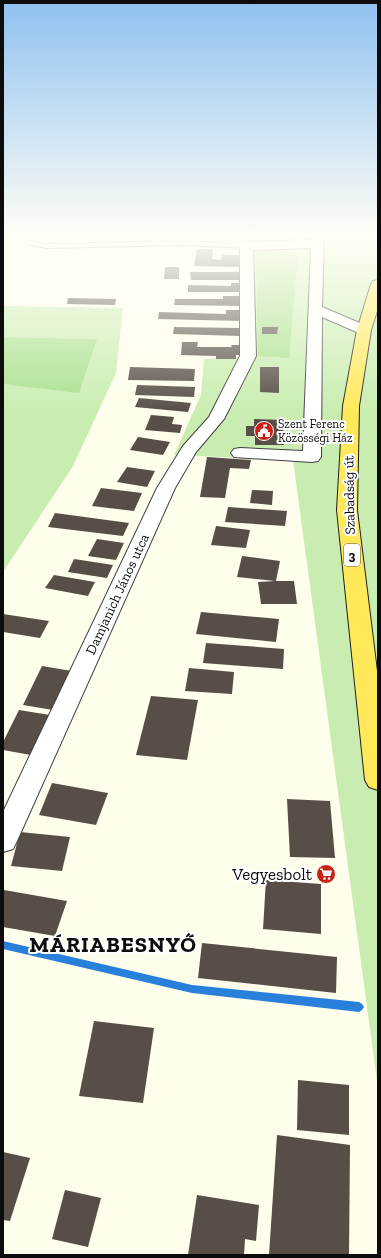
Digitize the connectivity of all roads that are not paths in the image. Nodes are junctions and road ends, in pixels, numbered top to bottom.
1 (247, 296) edge
2 (315, 296) edge
3 (374, 296) edge
4 (315, 310) junction
5 (364, 330) junction
6 (240, 453) dead end
7 (378, 780) edge
8 (3, 841) edge

1 - 8 street, Damjanich János utca
2 - 4 street
3 - 5 main road, Szabadság út / 3
4 - 5 street
4 - 6 street
5 - 7 main road, Szabadság út / 3

